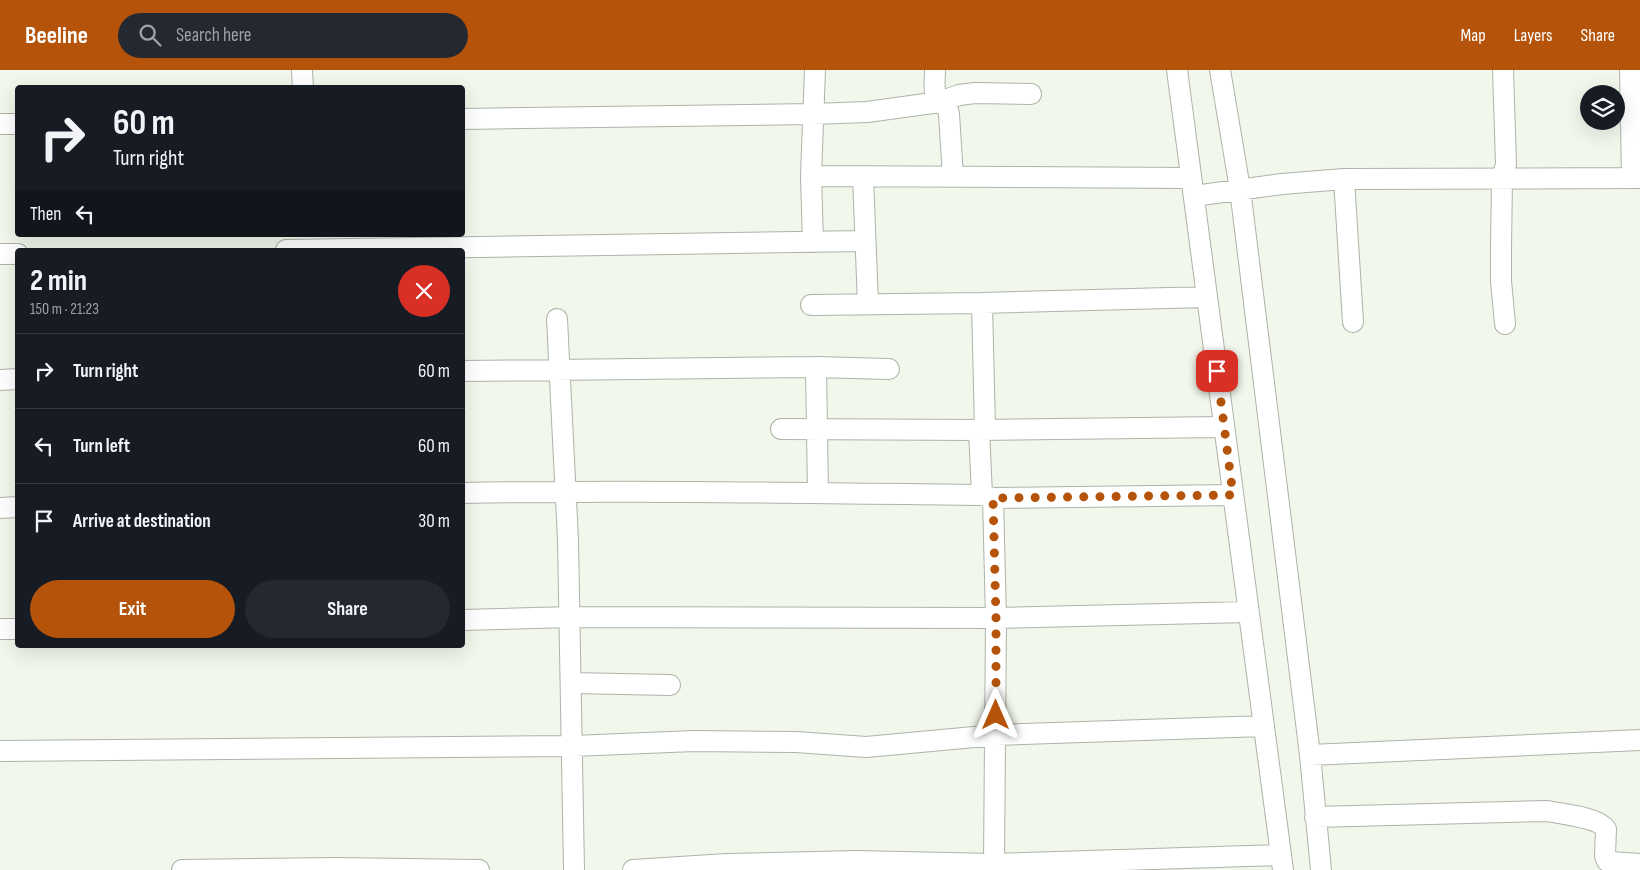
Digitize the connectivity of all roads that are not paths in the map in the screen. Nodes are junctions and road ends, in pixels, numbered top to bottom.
1 (302, 70) edge
2 (815, 70) edge
3 (935, 70) edge
4 (1177, 70) edge
5 (1220, 70) edge
6 (1503, 70) edge
7 (1630, 70) edge
8 (303, 85) edge
9 (1031, 94) dead end
10 (940, 102) junction
11 (813, 114) junction
12 (465, 119) edge
13 (0, 124) edge
14 (15, 124) edge
15 (811, 176) junction
16 (863, 177) junction
17 (953, 178) junction
18 (1636, 178) edge
19 (1344, 179) junction
20 (1502, 179) junction
21 (1192, 187) junction
22 (1240, 190) junction
23 (865, 241) junction
24 (812, 242) junction
25 (418, 248) edge
26 (0, 254) edge
27 (15, 254) edge
28 (1207, 297) junction
29 (982, 303) junction
30 (868, 304) junction
31 (812, 305) dead end
32 (557, 319) dead end
33 (1353, 322) dead end
34 (1505, 324) dead end
35 (816, 367) junction
36 (559, 369) junction
37 (889, 369) dead end
38 (465, 371) edge
39 (15, 379) edge
40 (0, 380) edge
41 (1224, 427) junction
42 (781, 429) dead end
43 (816, 429) junction
44 (982, 430) junction
45 (566, 491) junction
46 (465, 493) edge
47 (818, 493) junction
48 (1233, 495) junction
49 (987, 496) junction
50 (15, 507) edge
51 (0, 508) edge
52 (1248, 612) junction
53 (570, 617) junction
54 (996, 618) junction
55 (465, 620) edge
56 (0, 629) edge
57 (15, 629) edge
58 (571, 683) junction
59 (670, 685) dead end
60 (1264, 726) junction
61 (996, 735) junction
62 (1640, 740) edge
63 (572, 746) junction
64 (0, 751) edge
65 (1310, 755) junction
66 (1316, 818) junction
67 (1282, 862) edge
68 (994, 864) junction
69 (1640, 864) edge
70 (1033, 866) edge
71 (182, 870) edge
72 (479, 870) edge
73 (574, 870) edge
74 (633, 870) edge
75 (1321, 870) edge

1 - 8 street
2 - 11 street
3 - 10 street
4 - 21 street
5 - 22 street
6 - 20 street
7 - 18 street
9 - 10 street
10 - 11 street
10 - 17 street
11 - 12 street
11 - 15 street
13 - 14 street
15 - 16 street
15 - 24 street
16 - 17 street
16 - 23 street
17 - 21 street
18 - 20 street
19 - 20 street
19 - 22 street
19 - 33 street
20 - 34 street
21 - 22 street
21 - 28 street
22 - 65 street
23 - 24 street
23 - 30 street
24 - 25 street
26 - 27 street
28 - 29 street
28 - 41 street
29 - 30 street
29 - 44 street
30 - 31 street
32 - 36 street
35 - 36 street
35 - 37 street
35 - 43 street
36 - 38 street
36 - 45 street
39 - 40 street
41 - 44 street
41 - 48 street
42 - 43 street
43 - 44 street
43 - 47 street
44 - 49 street
45 - 46 street
45 - 47 street
45 - 53 street
47 - 49 street
48 - 49 street
48 - 52 street
49 - 54 street
50 - 51 street
52 - 54 street
52 - 60 street
53 - 54 street
53 - 55 street
53 - 58 street
54 - 61 street
56 - 57 street
58 - 59 street
58 - 63 street
60 - 61 street
60 - 67 street
61 - 63 street
61 - 68 street
62 - 65 street
63 - 64 street
63 - 73 street
65 - 66 street
66 - 69 street
66 - 75 street
67 - 70 street
68 - 70 street
68 - 74 street
71 - 72 street

